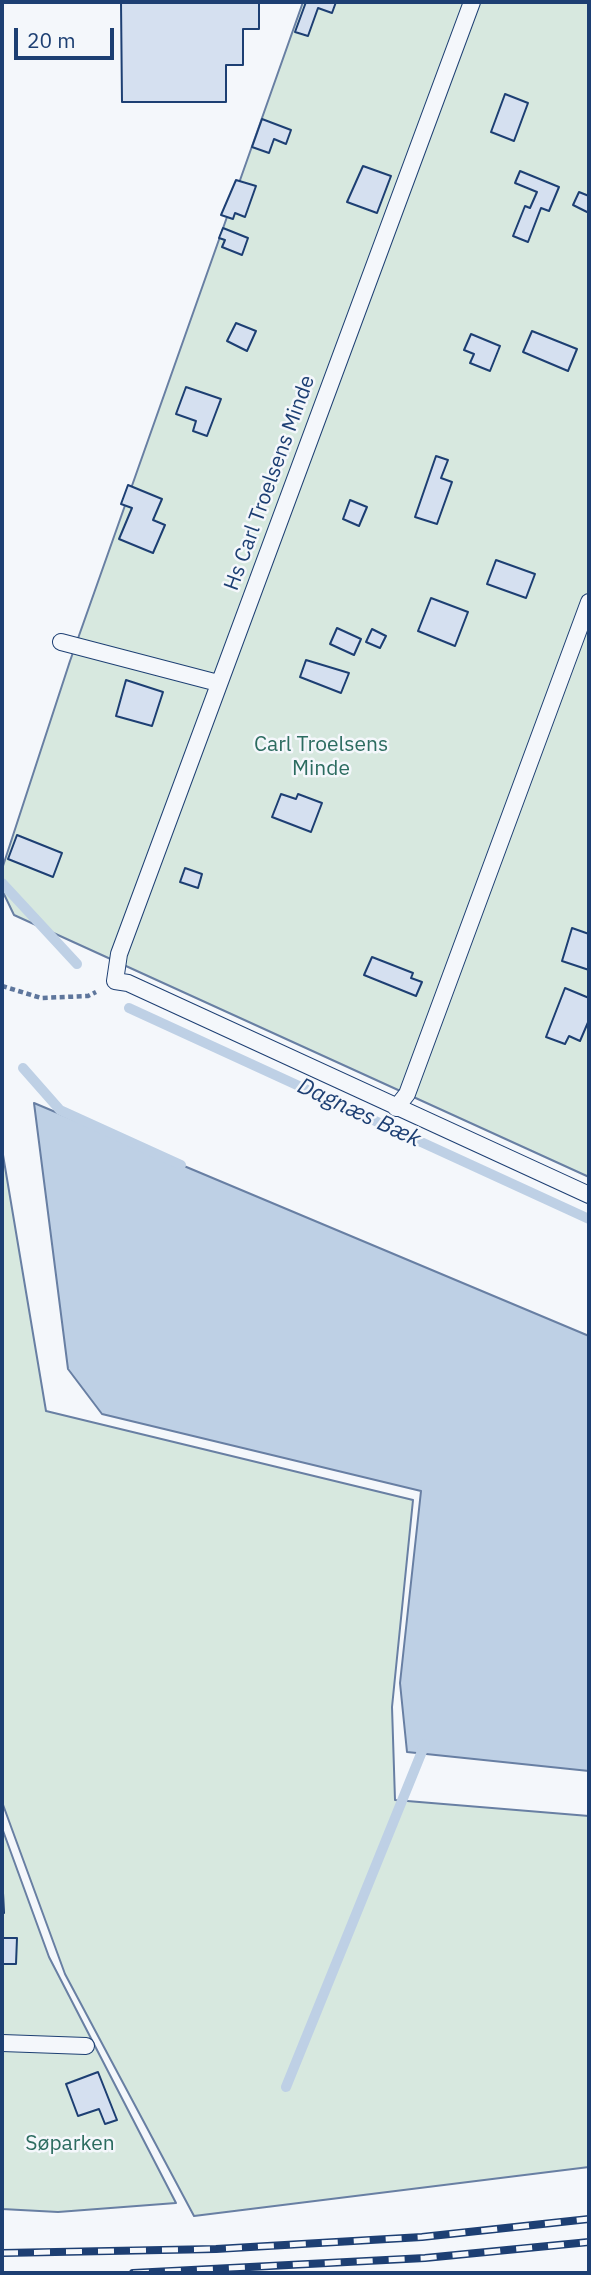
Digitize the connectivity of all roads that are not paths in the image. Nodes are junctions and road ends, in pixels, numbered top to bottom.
1 (472, 2) edge
2 (589, 603) edge
3 (61, 642) dead end
4 (218, 683) junction
5 (396, 1108) junction
6 (589, 1195) edge
7 (2, 2043) edge
8 (86, 2046) dead end

1 - 4 lane, Hs Carl Troelsens Minde
2 - 5 lane
3 - 4 lane
4 - 5 lane, Hs Carl Troelsens Minde
5 - 6 lane
7 - 8 lane

